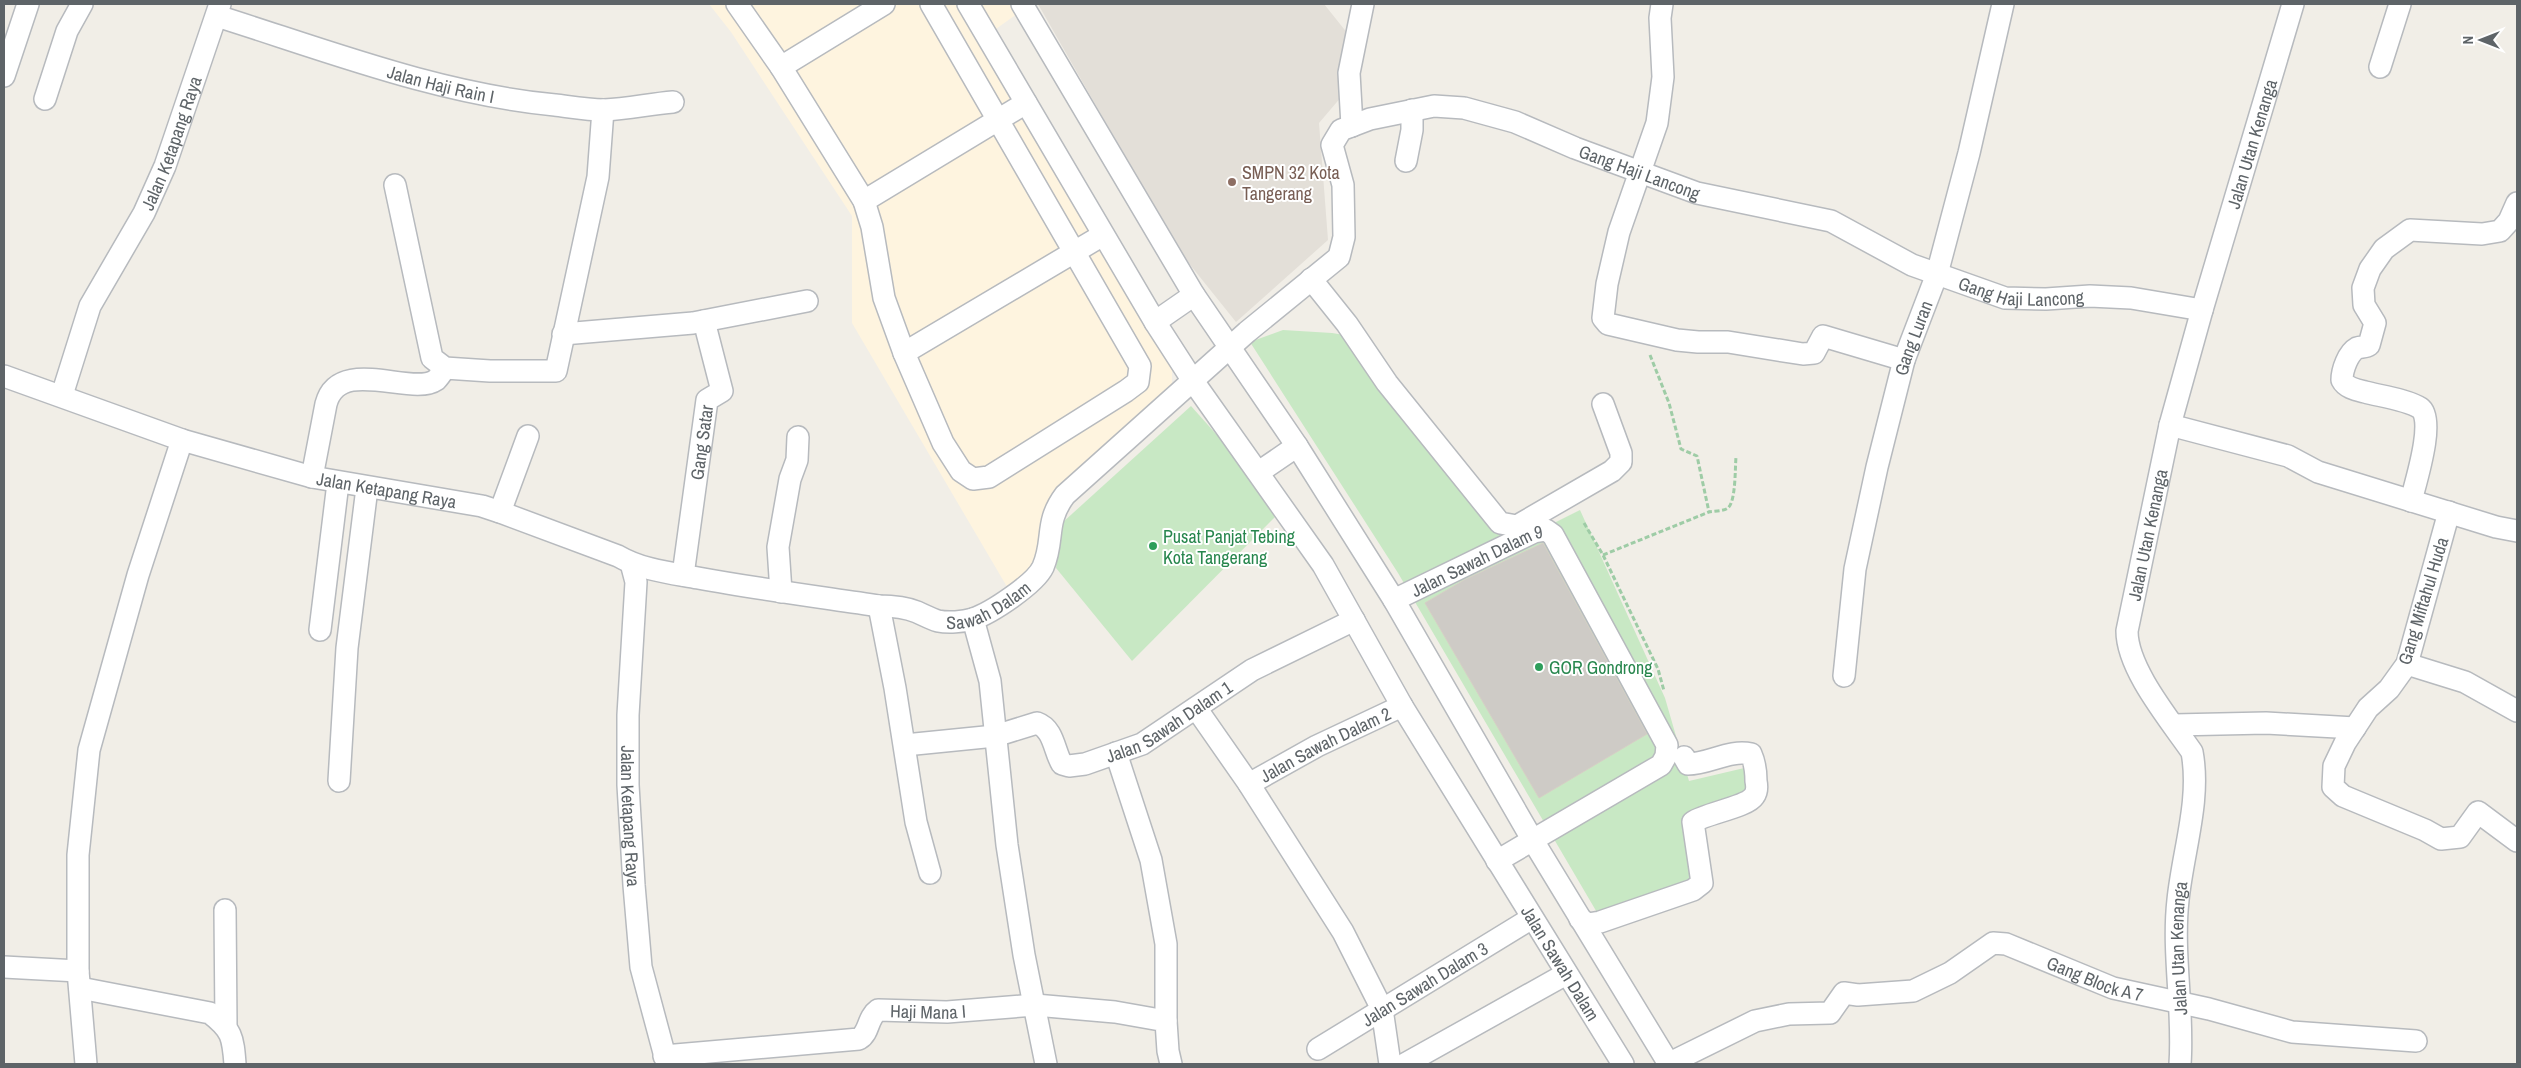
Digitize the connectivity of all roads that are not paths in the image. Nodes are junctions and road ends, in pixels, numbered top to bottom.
1 (28, 4) edge
2 (82, 4) edge
3 (737, 4) edge
4 (884, 4) edge
5 (931, 4) edge
6 (968, 4) edge
7 (1022, 4) edge
8 (1364, 4) edge
9 (1662, 4) edge
10 (2003, 4) edge
11 (2293, 4) edge
12 (2400, 4) edge
13 (219, 10) edge
14 (781, 67) junction
15 (2380, 67) dead end
16 (4, 76) edge
17 (45, 99) dead end
18 (673, 102) dead end
19 (1026, 102) junction
20 (604, 110) junction
21 (1412, 110) junction
22 (998, 119) junction
23 (1352, 126) junction
24 (1406, 161) dead end
25 (1642, 171) junction
26 (395, 185) dead end
27 (864, 201) junction
28 (2517, 203) edge
29 (1103, 235) junction
30 (1075, 251) junction
31 (1937, 274) junction
32 (1312, 280) junction
33 (1191, 297) junction
34 (807, 301) dead end
35 (2202, 310) junction
36 (1159, 319) junction
37 (704, 321) junction
38 (563, 334) junction
39 (1225, 352) junction
40 (904, 353) junction
41 (1904, 360) junction
42 (446, 368) junction
43 (4, 376) edge
44 (1197, 378) junction
45 (62, 395) junction
46 (1603, 404) dead end
47 (2170, 425) junction
48 (528, 436) dead end
49 (798, 436) dead end
50 (182, 440) junction
51 (1297, 446) junction
52 (1259, 472) junction
53 (312, 477) junction
54 (338, 483) junction
55 (367, 488) junction
56 (2411, 501) junction
57 (500, 512) junction
58 (2449, 512) junction
59 (2517, 531) edge
60 (631, 563) junction
61 (683, 575) junction
62 (781, 592) junction
63 (1394, 600) junction
64 (879, 606) junction
65 (973, 619) junction
66 (1354, 620) junction
67 (320, 630) dead end
68 (2407, 664) junction
69 (1844, 676) dead end
70 (1402, 706) junction
71 (1196, 708) junction
72 (2517, 711) edge
73 (2174, 725) junction
74 (2355, 728) junction
75 (996, 736) junction
76 (905, 745) junction
77 (1116, 753) junction
78 (1684, 757) dead end
79 (339, 781) dead end
80 (1249, 784) junction
81 (2517, 840) edge
82 (1520, 847) junction
83 (930, 873) dead end
84 (224, 910) dead end
85 (1532, 918) junction
86 (1580, 919) junction
87 (4, 967) edge
88 (1566, 974) junction
89 (79, 979) junction
90 (2178, 1004) junction
91 (1035, 1005) junction
92 (1382, 1009) junction
93 (1166, 1021) junction
94 (226, 1025) junction
95 (2416, 1041) dead end
96 (1318, 1049) dead end
97 (665, 1060) edge
98 (86, 1064) edge
99 (235, 1064) edge
100 (1046, 1064) edge
101 (1172, 1064) edge
102 (1390, 1064) edge
103 (1405, 1064) edge
104 (1623, 1064) edge
105 (1668, 1064) edge
106 (2180, 1064) edge

1 - 16 street
2 - 17 street
3 - 14 street
4 - 14 street
5 - 22 street
6 - 19 street
7 - 33 street
8 - 23 street
9 - 25 street
10 - 31 street, Gang Luran
11 - 35 street, Jalan Utan Kenanga
12 - 15 street
13 - 20 street, Jalan Haji Rain I
13 - 45 street, Jalan Ketapang Raya
14 - 27 street
18 - 20 street, Jalan Haji Rain I
19 - 22 street
19 - 29 street
20 - 38 street
21 - 23 street, Gang Haji Lancong
21 - 24 street
21 - 25 street, Gang Haji Lancong
22 - 27 street
22 - 30 street
23 - 32 street, Gang Haji Lancong
25 - 31 street, Gang Haji Lancong
25 - 41 street
26 - 42 street
27 - 40 street
28 - 56 street
29 - 30 street
29 - 36 street
30 - 40 street
30 - 40 street
31 - 35 street, Gang Haji Lancong
31 - 41 street, Gang Luran
32 - 39 street, Gang Haji Lancong
32 - 46 street
33 - 36 street
33 - 39 street
34 - 37 street
35 - 47 street, Jalan Utan Kenanga
36 - 44 street
37 - 38 street
37 - 61 street, Gang Satar
38 - 42 street
39 - 44 street, Sawah Dalam
39 - 51 street
41 - 69 street, Gang Luran
42 - 53 street
43 - 45 street
44 - 52 street
44 - 65 street, Sawah Dalam
45 - 50 street, Jalan Ketapang Raya
47 - 56 street
47 - 73 street, Jalan Utan Kenanga
48 - 57 street
49 - 62 street
50 - 53 street, Jalan Ketapang Raya
50 - 89 street
51 - 52 street
51 - 63 street
52 - 66 street
53 - 54 street, Jalan Ketapang Raya
54 - 55 street, Jalan Ketapang Raya
54 - 67 street
55 - 57 street, Jalan Ketapang Raya
55 - 79 street
56 - 58 street
57 - 60 street, Jalan Ketapang Raya
58 - 59 street
58 - 68 street, Gang Miftahul Huda
60 - 61 street, Sawah Dalam
60 - 97 street, Jalan Ketapang Raya
61 - 62 street, Sawah Dalam
62 - 64 street, Sawah Dalam
63 - 82 street
63 - 82 street, Jalan Sawah Dalam 9
64 - 65 street, Sawah Dalam
64 - 76 street
65 - 75 street
66 - 70 street
66 - 71 street, Jalan Sawah Dalam 1
68 - 72 street
68 - 74 street, Gang Miftahul Huda
70 - 80 street, Jalan Sawah Dalam 2
70 - 82 street
71 - 77 street, Jalan Sawah Dalam 1
71 - 80 street
73 - 74 street
73 - 90 street, Jalan Utan Kenanga
74 - 81 street, Gang Miftahul Huda
75 - 76 street
75 - 77 street, Jalan Sawah Dalam 1
75 - 91 street
76 - 83 street
77 - 93 street
78 - 86 street
80 - 92 street
82 - 85 street, Jalan Sawah Dalam
82 - 86 street
84 - 94 street
85 - 88 street, Jalan Sawah Dalam
85 - 92 street, Jalan Sawah Dalam 3
86 - 105 street
87 - 89 street
88 - 103 street
88 - 104 street, Jalan Sawah Dalam
89 - 94 street
89 - 98 street
90 - 95 street, Gang Block A 7
90 - 105 street, Gang Block A 7
90 - 106 street, Jalan Utan Kenanga
91 - 93 street, Haji Mana I
91 - 97 street, Haji Mana I
91 - 100 street
92 - 96 street, Jalan Sawah Dalam 3
92 - 102 street
93 - 101 street
94 - 99 street

